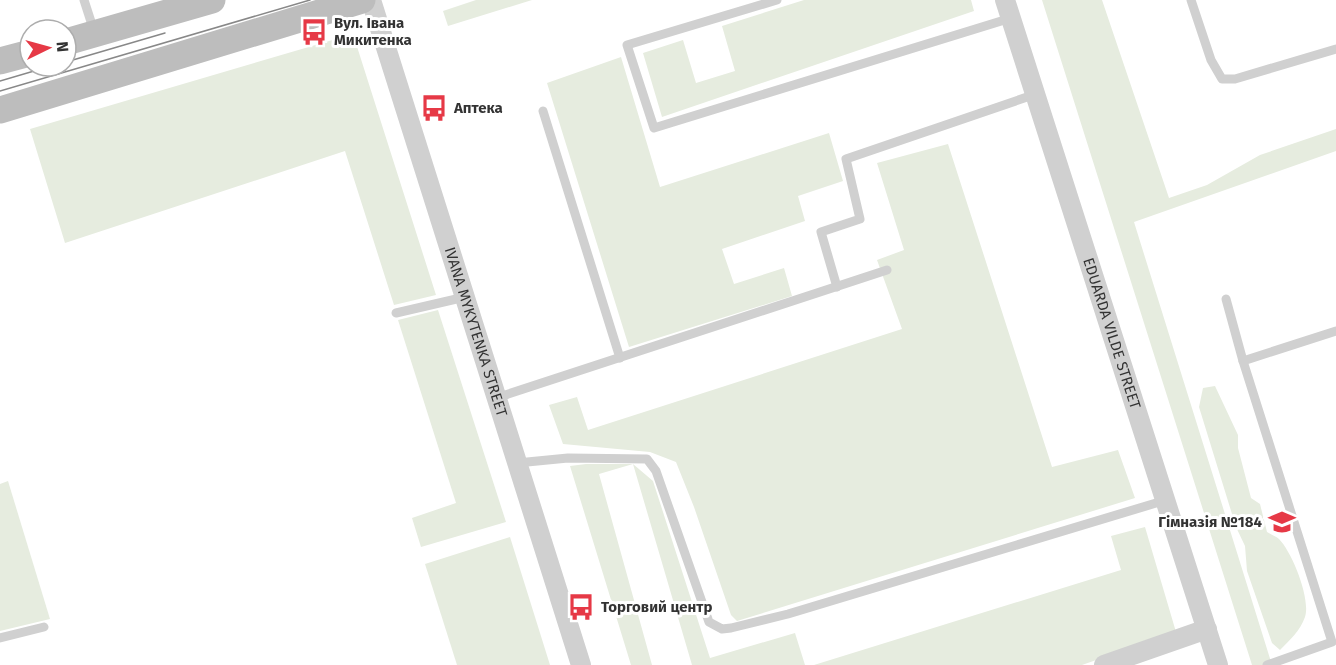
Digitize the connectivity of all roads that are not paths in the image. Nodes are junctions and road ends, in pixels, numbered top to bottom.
1 (84, 0) edge
2 (212, 0) edge
3 (362, 0) edge
4 (371, 0) edge
5 (777, 0) edge
6 (1191, 0) edge
7 (168, 7) edge
8 (1008, 9) edge
9 (95, 33) junction
10 (78, 38) edge
11 (1336, 49) edge
12 (18, 57) edge
13 (0, 62) edge
14 (1036, 94) junction
15 (0, 110) edge
16 (543, 111) dead end
17 (887, 270) dead end
18 (837, 287) junction
19 (465, 297) junction
20 (1226, 299) dead end
21 (396, 312) dead end
22 (1336, 331) edge
23 (620, 358) junction
24 (1243, 361) junction
25 (496, 398) junction
26 (517, 464) junction
27 (1166, 500) junction
28 (44, 627) dead end
29 (1207, 629) junction
30 (0, 638) edge
31 (581, 665) edge
32 (1104, 665) edge
33 (1218, 665) edge
34 (1267, 665) edge

1 - 9 lane
2 - 7 street
3 - 15 street
4 - 19 street, IVANA MYKYTENKA STREET
5 - 8 lane
6 - 11 lane
7 - 9 street
8 - 14 street, EDUARDA VILDE STREET
9 - 10 street
12 - 13 street
14 - 18 lane
14 - 27 street, EDUARDA VILDE STREET
16 - 23 lane
17 - 18 lane
18 - 23 lane
19 - 21 lane
19 - 25 street, IVANA MYKYTENKA STREET
20 - 24 lane
22 - 24 lane
23 - 25 lane
24 - 34 lane
25 - 26 street, IVANA MYKYTENKA STREET
26 - 27 lane
26 - 31 street, IVANA MYKYTENKA STREET
27 - 29 street, EDUARDA VILDE STREET
28 - 30 lane
29 - 32 street
29 - 33 street, EDUARDA VILDE STREET

